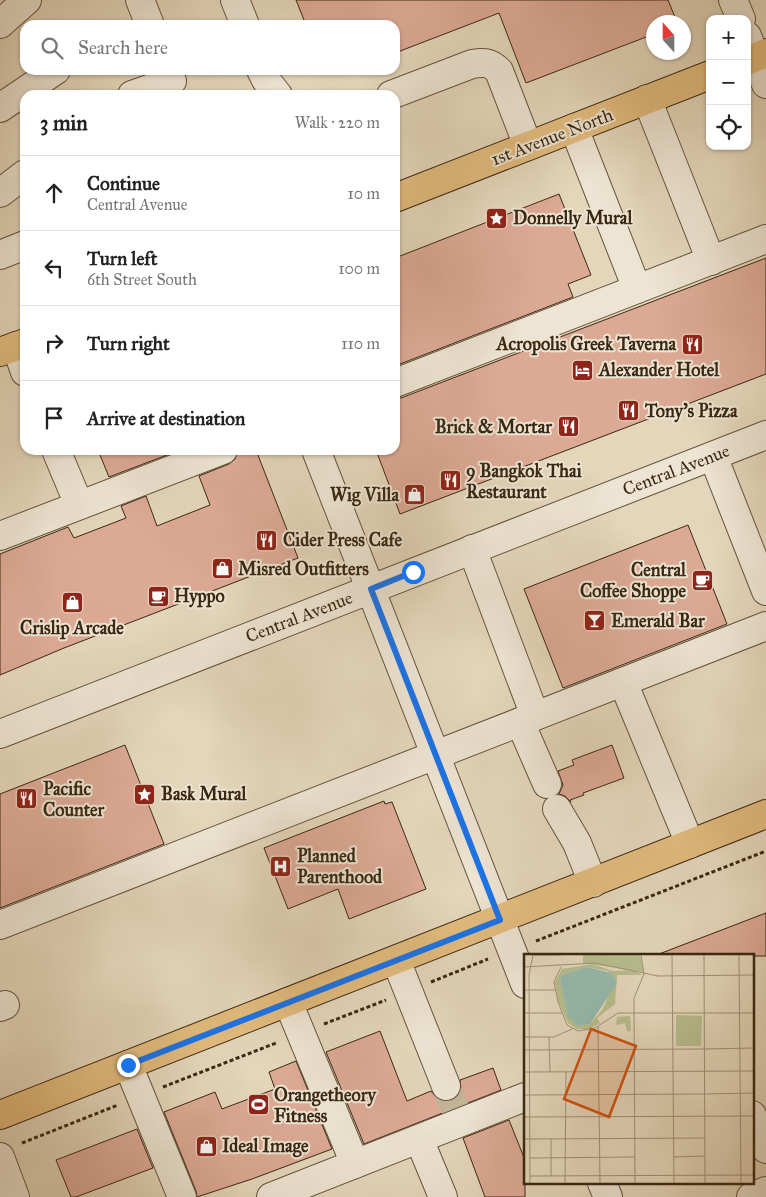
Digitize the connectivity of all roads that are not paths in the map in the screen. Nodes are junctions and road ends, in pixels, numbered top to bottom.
1 (27, 0) edge
2 (235, 0) edge
3 (734, 0) edge
4 (740, 15) edge
5 (243, 20) edge
6 (0, 24) edge
7 (754, 52) edge
8 (49, 75) edge
9 (264, 75) edge
10 (706, 77) edge
11 (172, 82) edge
12 (766, 84) edge
13 (27, 90) edge
14 (147, 90) edge
15 (274, 90) edge
16 (400, 92) edge
17 (20, 94) edge
18 (647, 99) junction
19 (0, 108) edge
20 (574, 128) junction
21 (528, 146) junction
22 (20, 178) edge
23 (0, 194) edge
24 (400, 196) edge
25 (766, 239) edge
26 (20, 247) edge
27 (0, 255) edge
28 (711, 261) junction
29 (637, 289) junction
30 (14, 347) edge
31 (20, 361) edge
32 (400, 381) edge
33 (766, 435) edge
34 (58, 455) edge
35 (210, 455) edge
36 (318, 455) edge
37 (713, 456) junction
38 (79, 505) junction
39 (0, 536) edge
40 (472, 549) junction
41 (764, 578) edge
42 (371, 589) junction
43 (766, 626) edge
44 (623, 682) junction
45 (528, 719) junction
46 (0, 734) edge
47 (435, 754) junction
48 (546, 784) dead end
49 (557, 809) dead end
50 (766, 814) edge
51 (690, 844) junction
52 (593, 882) junction
53 (500, 920) junction
54 (0, 925) edge
55 (396, 960) junction
56 (524, 981) edge
57 (288, 1002) junction
58 (128, 1065) junction
59 (446, 1086) tunnel mouth
60 (524, 1097) edge
61 (0, 1115) edge
62 (754, 1119) edge
63 (419, 1139) junction
64 (766, 1149) edge
65 (0, 1157) edge
66 (355, 1164) junction
67 (602, 1184) edge
68 (738, 1184) edge
69 (766, 1191) edge
70 (16, 1197) edge
71 (182, 1197) edge
72 (271, 1197) edge
73 (443, 1197) edge
74 (608, 1197) edge
75 (743, 1197) edge
76 (752, 1197) edge

1 - 6 street
2 - 5 street
3 - 4 street
7 - 12 street
8 - 13 street
9 - 15 street
10 - 18 main road, 1st Avenue North
11 - 14 street
16 - 21 street
17 - 19 street
18 - 20 main road, 1st Avenue North
18 - 28 street
20 - 21 main road, 1st Avenue North
20 - 29 street
21 - 24 main road, 1st Avenue North
22 - 23 street
25 - 28 street
26 - 27 street
28 - 29 street
29 - 32 street
30 - 31 street
33 - 37 street, Central Avenue
34 - 38 street
35 - 38 street
36 - 42 street
37 - 40 street, Central Avenue
37 - 41 street
38 - 39 street
40 - 42 street, Central Avenue
40 - 45 street
42 - 46 street, Central Avenue
42 - 47 street
43 - 44 street
44 - 45 street
44 - 51 street
45 - 47 street
45 - 48 street
47 - 53 street
47 - 54 street
49 - 52 street
50 - 51 main road
51 - 52 main road
52 - 53 main road
53 - 55 main road
53 - 56 street
55 - 57 main road
55 - 59 street
57 - 58 main road
57 - 66 street
58 - 61 main road
58 - 71 street
60 - 63 street
62 - 64 street
63 - 66 street
63 - 73 street
65 - 70 street
66 - 72 street
67 - 74 street
68 - 75 street
69 - 76 street

